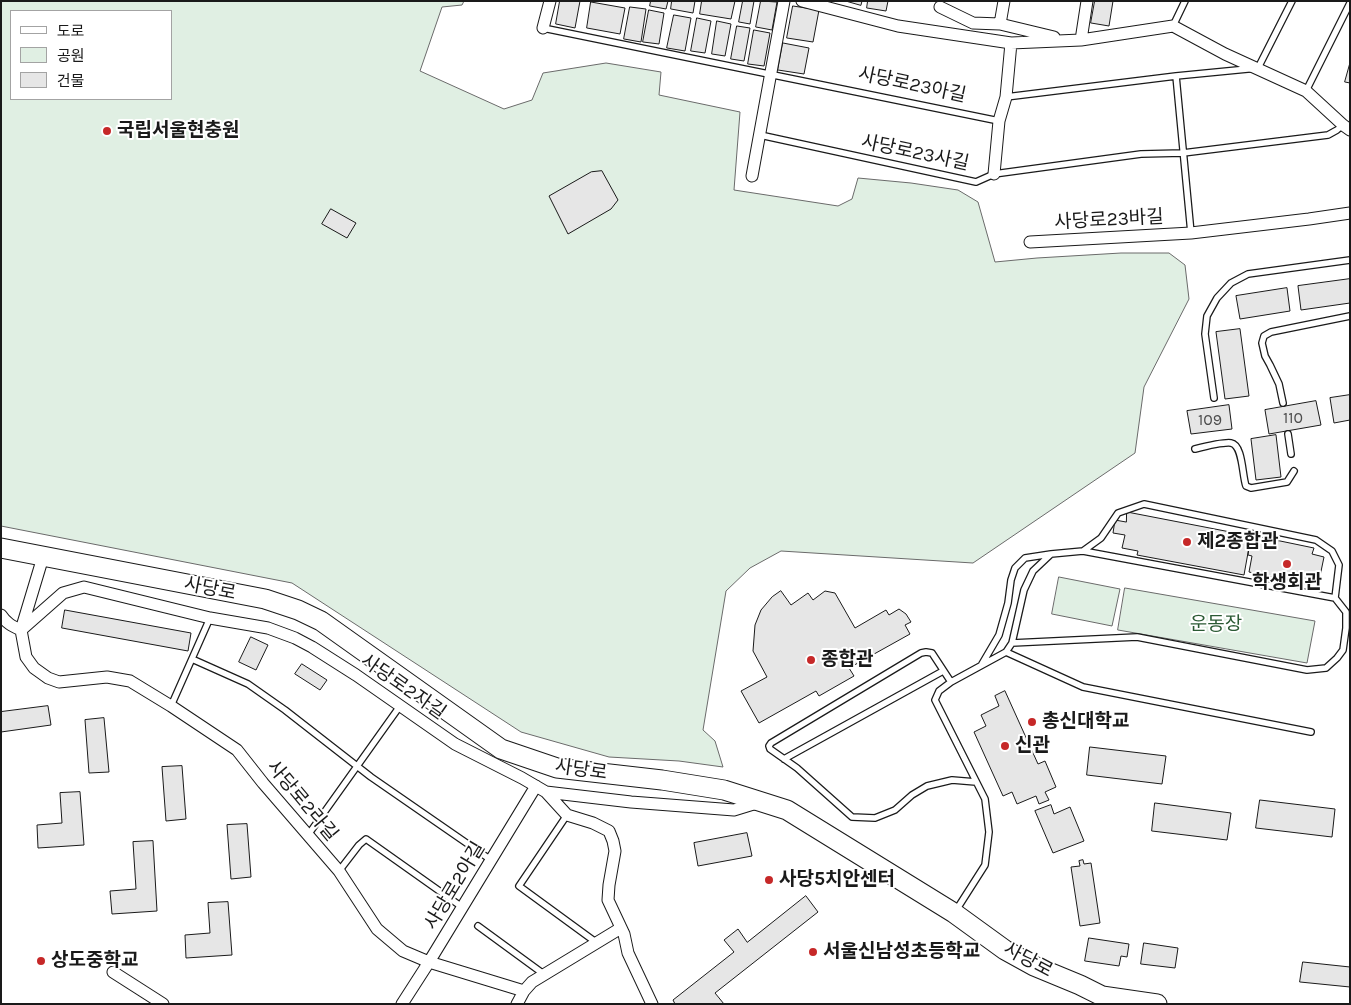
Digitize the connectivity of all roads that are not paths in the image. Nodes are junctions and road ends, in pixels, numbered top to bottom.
1 (550, 1) edge
2 (784, 1) edge
3 (802, 1) edge
4 (1004, 1) edge
5 (1087, 1) edge
6 (1185, 1) edge
7 (1292, 1) edge
8 (1350, 3) edge
9 (940, 7) dead end
10 (1000, 24) junction
11 (1173, 26) junction
12 (543, 28) joint
13 (1067, 40) junction
14 (1081, 40) junction
15 (1011, 43) junction
16 (1258, 68) junction
17 (771, 74) junction
18 (1176, 76) junction
19 (1306, 91) junction
20 (1006, 97) junction
21 (999, 121) junction
22 (1346, 127) edge
23 (760, 135) junction
24 (1183, 152) junction
25 (994, 174) junction
26 (752, 176) dead end
27 (1350, 213) edge
28 (1191, 233) junction
29 (1030, 242) dead end
30 (1350, 260) edge
31 (1350, 316) edge
32 (1214, 398) dead end
33 (1283, 403) dead end
34 (1288, 434) dead end
35 (1195, 448) dead end
36 (1291, 454) dead end
37 (1294, 471) dead end
38 (1, 548) edge
39 (1083, 551) junction
40 (1051, 554) junction
41 (42, 557) junction
42 (1335, 598) junction
43 (1, 615) edge
44 (210, 618) junction
45 (21, 630) junction
46 (1012, 643) junction
47 (1006, 652) junction
48 (192, 659) junction
49 (982, 664) junction
50 (943, 671) junction
51 (951, 682) junction
52 (171, 706) junction
53 (400, 706) junction
54 (1311, 732) dead end
55 (784, 759) junction
56 (357, 766) junction
57 (976, 782) junction
58 (536, 786) junction
59 (546, 792) junction
60 (760, 802) junction
61 (567, 815) junction
62 (308, 835) junction
63 (491, 860) junction
64 (339, 871) junction
65 (462, 908) junction
66 (954, 913) junction
67 (478, 926) dead end
68 (621, 928) junction
69 (597, 943) junction
70 (430, 962) junction
71 (112, 972) dead end
72 (545, 975) junction
73 (524, 991) junction
74 (404, 1003) edge
75 (1145, 1003) edge
76 (163, 1004) edge
77 (517, 1004) edge
78 (652, 1004) edge

1 - 12 street
2 - 17 street
3 - 15 street
4 - 10 street
5 - 14 street
6 - 11 lane
7 - 16 lane
8 - 19 lane
9 - 10 street
10 - 13 street
11 - 14 street
11 - 16 street
12 - 17 lane, 사당로23아길
13 - 14 street
13 - 15 street
15 - 20 street
16 - 18 lane
16 - 19 street
17 - 21 lane, 사당로23아길
17 - 23 street
18 - 20 lane
18 - 24 lane
19 - 22 street
20 - 21 street
21 - 25 street
22 - 24 lane, 사당로23사길
23 - 25 lane, 사당로23사길
23 - 26 street
24 - 25 lane, 사당로23사길
24 - 28 lane, 사당로23바길
27 - 28 street, 사당로23바길
28 - 29 street, 사당로23바길
30 - 32 lane
31 - 33 lane
34 - 36 lane
35 - 37 lane
38 - 41 main road, 사당로
39 - 40 lane
39 - 42 lane
39 - 42 lane
40 - 46 lane
40 - 49 lane
41 - 45 street
41 - 60 main road, 사당로
42 - 46 lane
43 - 45 street
44 - 45 street, 사당로2자길
44 - 48 lane
44 - 53 street, 사당로2자길
45 - 52 street, 사당로2라길
46 - 47 lane
47 - 49 lane
47 - 54 lane
48 - 52 lane
48 - 56 lane
49 - 51 lane
50 - 51 lane
50 - 55 lane
50 - 55 lane
51 - 57 lane
52 - 62 street, 사당로2라길
53 - 56 lane
53 - 58 street, 사당로2자길
55 - 57 lane
56 - 62 lane
56 - 63 lane
57 - 66 lane
58 - 59 street, 사당로2자길
58 - 63 street, 사당로2아길
59 - 60 street
59 - 61 street, 사당로2자길
60 - 66 main road, 사당로
61 - 68 street
61 - 69 lane
62 - 64 street, 사당로2라길
63 - 65 street, 사당로2아길
64 - 65 lane
64 - 70 street, 사당로2라길
65 - 70 street, 사당로2아길
66 - 75 main road, 사당로
67 - 72 lane
68 - 69 street
68 - 78 street
69 - 72 street
70 - 73 street, 사당로2라길
70 - 74 street, 사당로2아길
71 - 76 street
72 - 73 street
73 - 77 street

